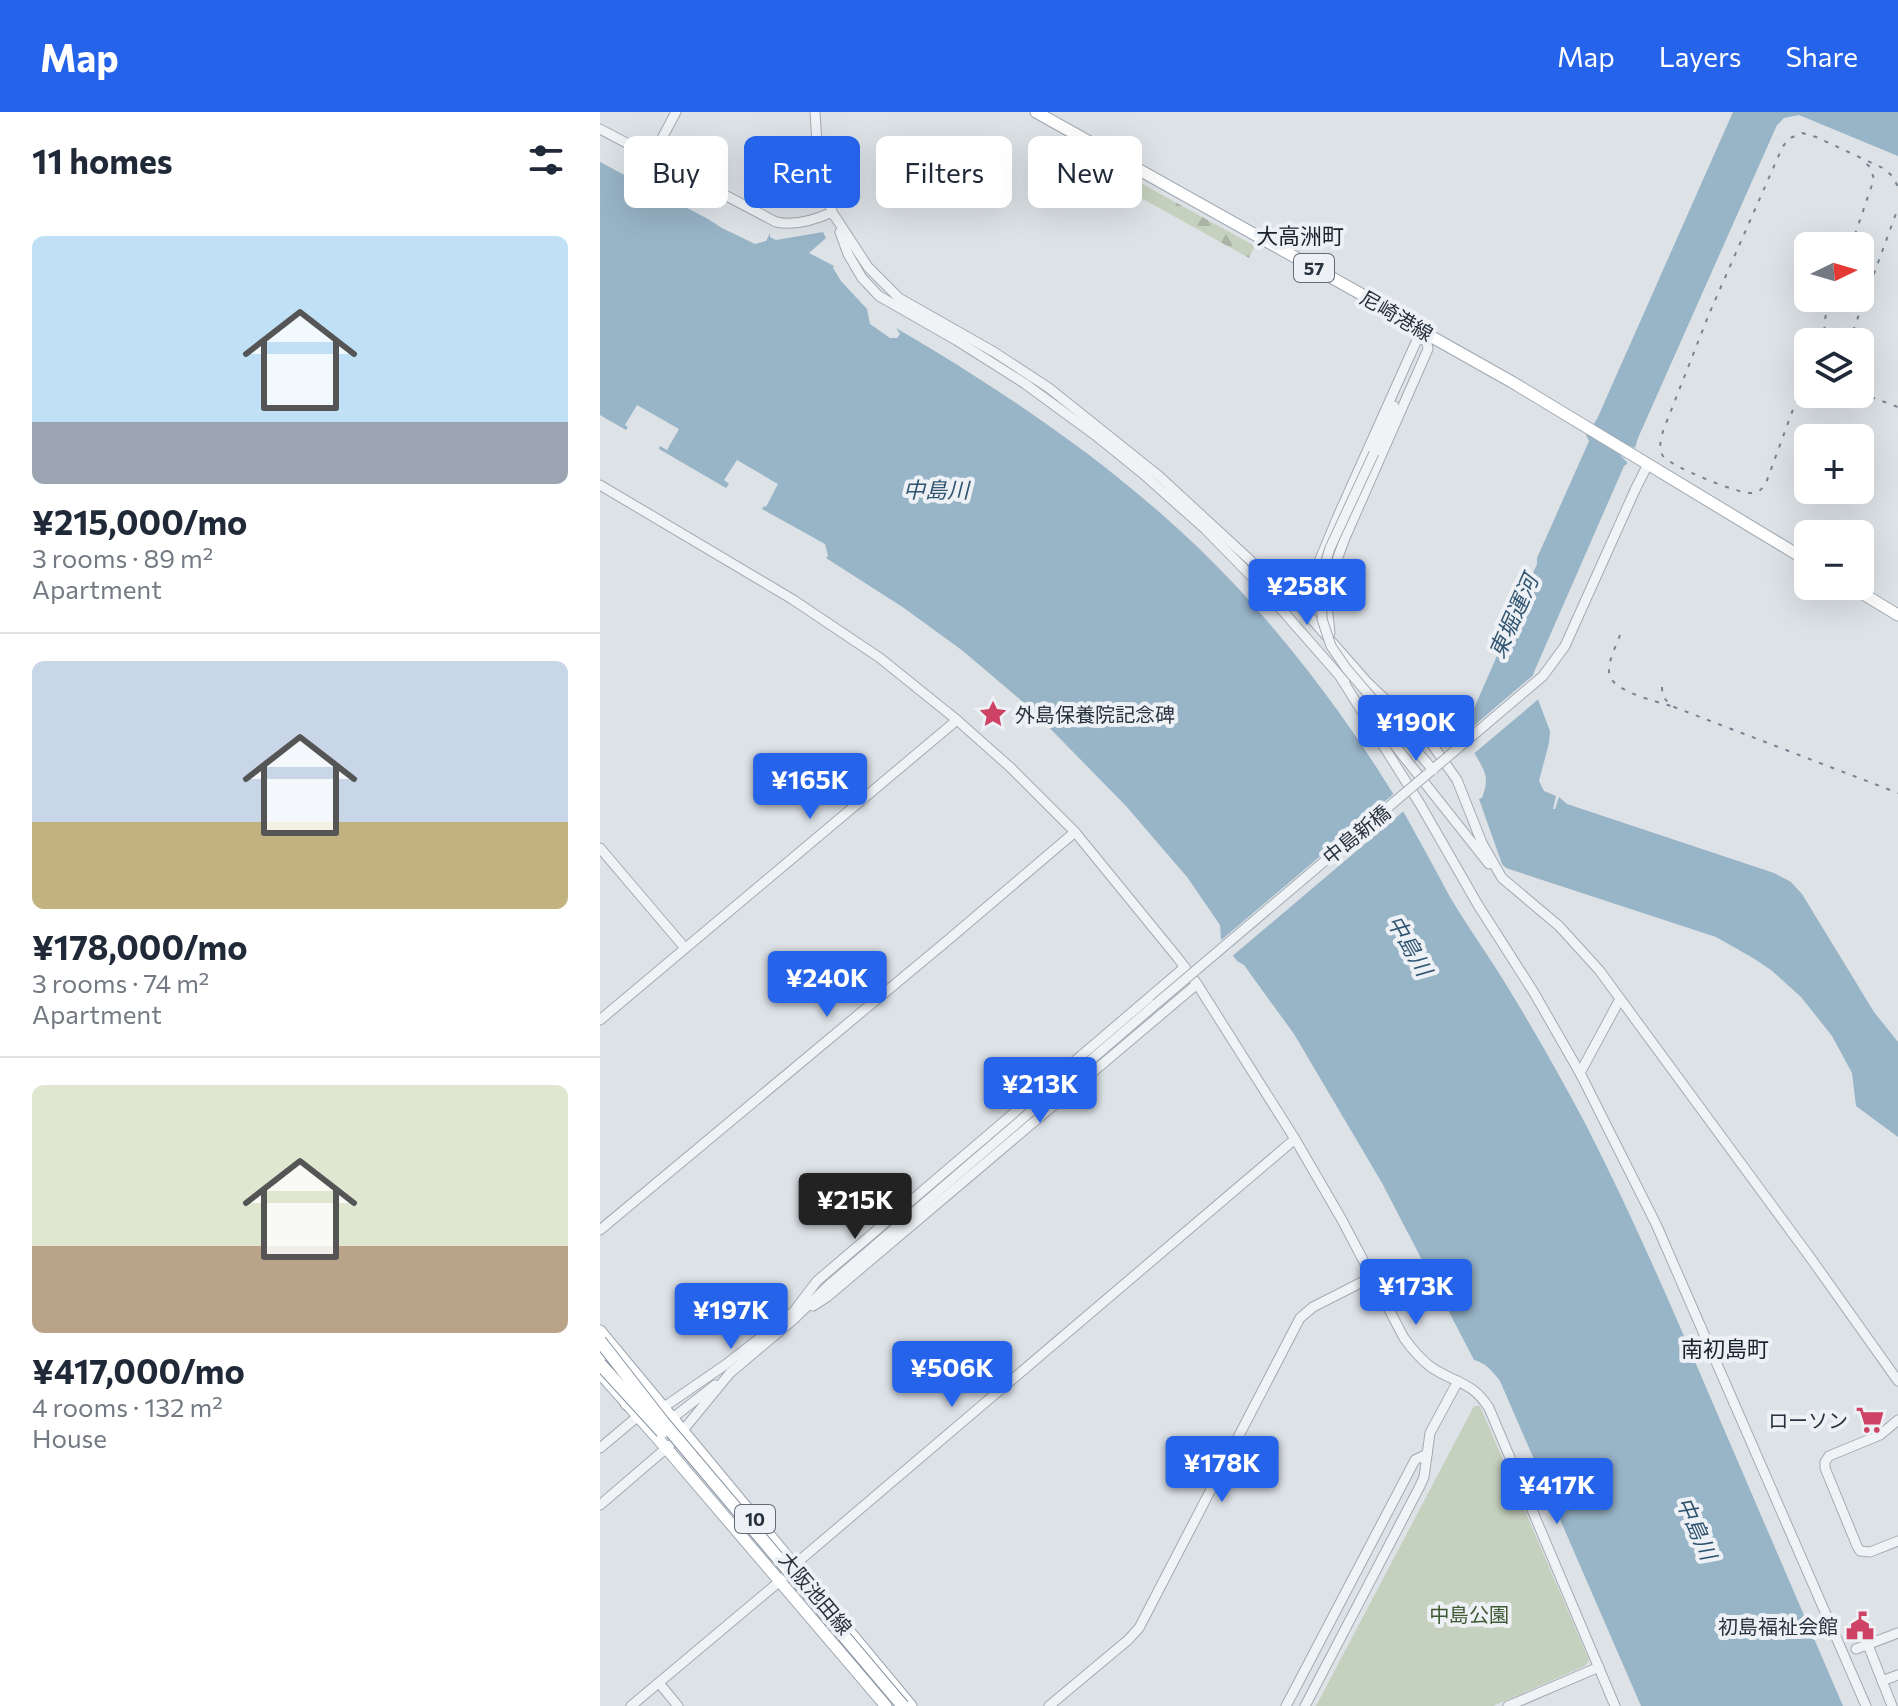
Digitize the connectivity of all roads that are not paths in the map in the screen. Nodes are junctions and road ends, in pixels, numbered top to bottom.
1 (676, 112) edge
2 (815, 112) edge
3 (1036, 112) edge
4 (600, 129) edge
5 (663, 136) edge
6 (624, 142) edge
7 (728, 197) edge
8 (832, 212) junction
9 (1425, 333) junction
10 (1648, 464) junction
11 (600, 485) edge
12 (1794, 553) edge
13 (1311, 580) junction
14 (1328, 592) junction
15 (1873, 600) edge
16 (1302, 608) junction
17 (1898, 615) edge
18 (1336, 647) junction
19 (1341, 678) junction
20 (957, 720) junction
21 (1433, 770) junction
22 (1075, 832) junction
23 (600, 848) edge
24 (1502, 878) junction
25 (685, 948) junction
26 (1185, 967) junction
27 (1197, 984) junction
28 (1620, 999) junction
29 (600, 1020) edge
30 (1580, 1073) junction
31 (1295, 1139) junction
32 (600, 1230) edge
33 (1372, 1277) junction
34 (796, 1313) junction
35 (600, 1331) edge
36 (600, 1341) edge
37 (600, 1354) edge
38 (600, 1364) edge
39 (600, 1373) edge
40 (730, 1373) junction
41 (1458, 1381) junction
42 (1898, 1381) edge
43 (627, 1404) junction
44 (664, 1407) junction
45 (637, 1417) junction
46 (673, 1418) junction
47 (1898, 1420) edge
48 (683, 1430) junction
49 (600, 1448) edge
50 (667, 1449) junction
51 (1427, 1454) junction
52 (600, 1505) edge
53 (1898, 1541) edge
54 (793, 1566) junction
55 (780, 1581) junction
56 (1898, 1633) edge
57 (1868, 1645) junction
58 (1856, 1649) dead end
59 (1599, 1667) junction
60 (1898, 1675) edge
61 (1882, 1681) junction
62 (659, 1683) junction
63 (1512, 1705) edge
64 (631, 1706) edge
65 (678, 1706) edge
66 (886, 1706) edge
67 (893, 1706) edge
68 (903, 1706) edge
69 (911, 1706) edge
70 (1049, 1706) edge
71 (1286, 1706) edge
72 (1305, 1706) edge
73 (1615, 1706) edge
74 (1866, 1706) edge
75 (1892, 1706) edge

1 - 5 street
2 - 8 street
3 - 9 main road, 尼崎港線 / 57
4 - 6 street
7 - 8 street
8 - 16 street
8 - 19 street
9 - 10 main road, 尼崎港線 / 57
9 - 13 street
9 - 14 street
9 - 21 street, bridge
10 - 12 main road, 57
10 - 21 street, 中島新橋, bridge
11 - 20 street
13 - 14 street
13 - 16 street
14 - 18 street
15 - 17 main road
16 - 18 street
18 - 24 street
19 - 24 street
19 - 30 street
20 - 22 street
20 - 25 street
21 - 34 street, 中島新橋, bridge
22 - 26 street
22 - 32 street
23 - 25 street
24 - 28 street
25 - 29 street
26 - 27 street
26 - 34 street
27 - 31 street
27 - 34 street
28 - 30 street
28 - 42 street
30 - 74 street
31 - 33 street
31 - 54 street
33 - 41 street
33 - 70 street
34 - 40 street
34 - 44 street
35 - 44 main road, 大阪池田線 / 10
36 - 68 highway, bridge
37 - 43 highway
38 - 67 highway, bridge
39 - 43 main road, 大阪池田線 / 10
40 - 46 street
40 - 48 street
41 - 51 street
41 - 59 street
43 - 45 main road, 大阪池田線 / 10
44 - 45 street
44 - 46 main road, 大阪池田線 / 10
45 - 46 street
45 - 49 street
45 - 50 main road, 大阪池田線 / 10
46 - 48 main road, 大阪池田線 / 10
47 - 53 street
48 - 50 street
48 - 54 main road, 大阪池田線 / 10
50 - 52 street
50 - 55 main road, 大阪池田線 / 10
51 - 71 street
51 - 72 street
54 - 55 street
54 - 69 main road, 大阪池田線 / 10
55 - 62 street
55 - 66 main road, 大阪池田線 / 10
56 - 57 street
57 - 58 street
57 - 61 street
59 - 63 street
59 - 73 street
60 - 61 street
61 - 75 street
62 - 64 street
62 - 65 street

